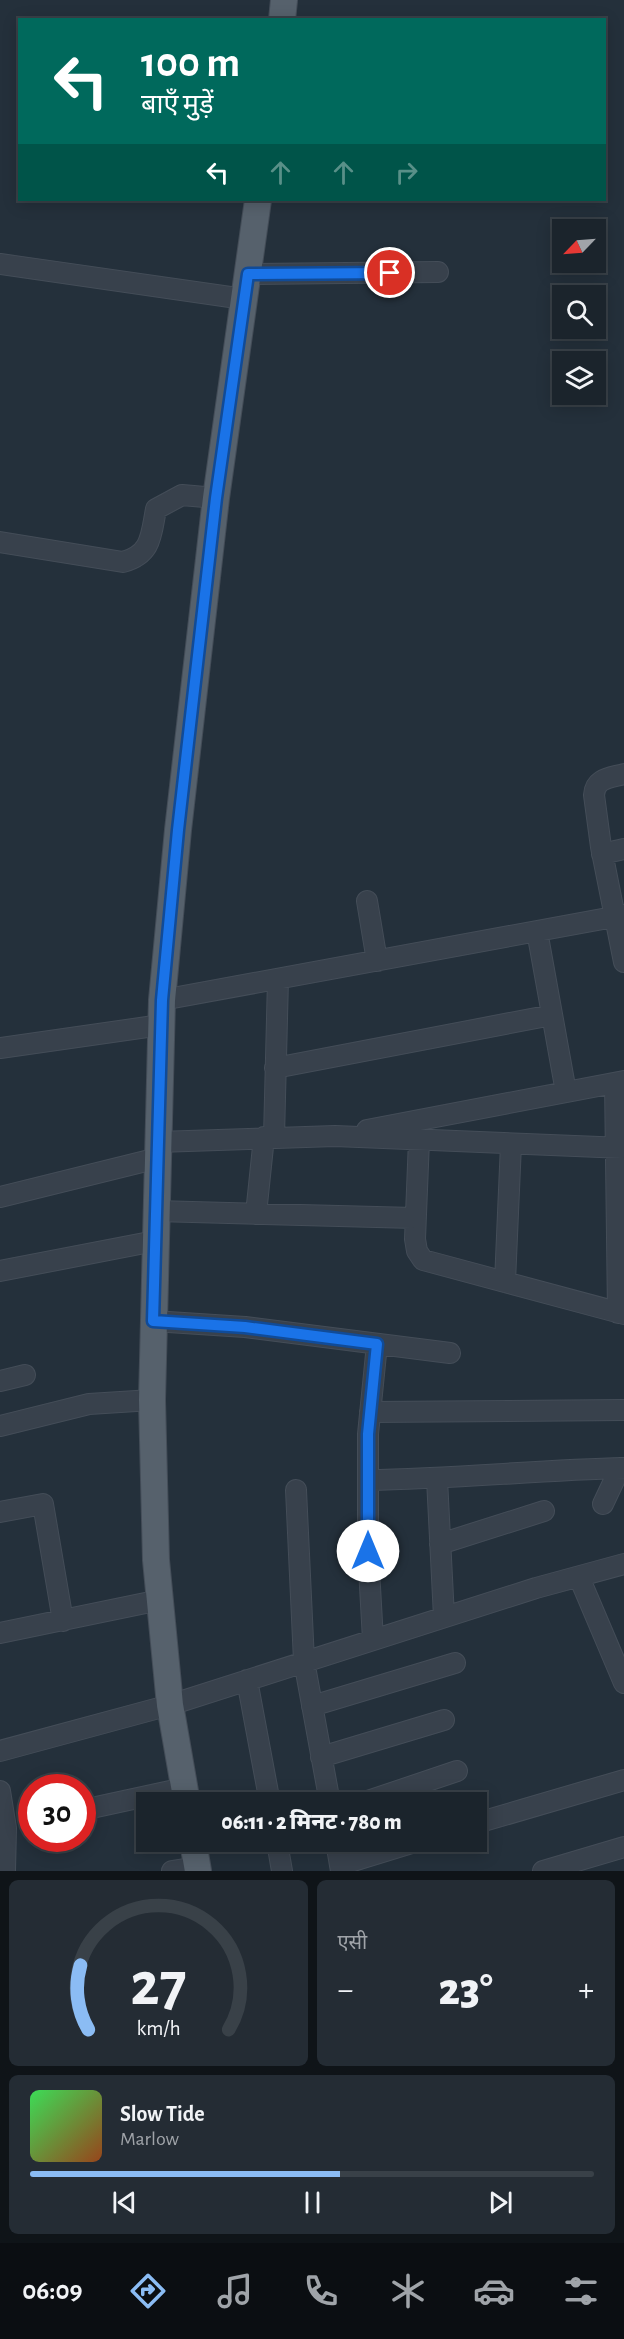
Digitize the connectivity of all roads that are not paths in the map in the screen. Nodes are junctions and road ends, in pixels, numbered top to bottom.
1 (284, 0) edge
2 (282, 18) edge
3 (258, 201) edge
4 (0, 264) edge
5 (438, 272) dead end
6 (246, 287) junction
7 (216, 498) junction
8 (0, 542) edge
9 (624, 774) edge
10 (624, 849) edge
11 (602, 854) junction
12 (367, 901) dead end
13 (619, 916) edge
14 (537, 931) junction
15 (378, 961) junction
16 (624, 962) edge
17 (278, 979) junction
18 (161, 1013) junction
19 (552, 1015) junction
20 (0, 1048) edge
21 (276, 1068) junction
22 (619, 1082) edge
23 (566, 1092) junction
24 (335, 1136) junction
25 (269, 1137) junction
26 (419, 1140) junction
27 (511, 1144) junction
28 (620, 1148) edge
29 (158, 1150) junction
30 (0, 1197) edge
31 (156, 1211) junction
32 (256, 1214) junction
33 (414, 1218) junction
34 (155, 1241) junction
35 (0, 1271) edge
36 (505, 1282) junction
37 (621, 1314) edge
38 (153, 1321) junction
39 (377, 1344) junction
40 (450, 1353) dead end
41 (25, 1375) dead end
42 (0, 1381) edge
43 (152, 1400) junction
44 (624, 1410) edge
45 (370, 1412) junction
46 (0, 1426) edge
47 (622, 1468) edge
48 (437, 1479) junction
49 (368, 1480) junction
50 (296, 1490) dead end
51 (603, 1504) dead end
52 (544, 1511) dead end
53 (0, 1512) edge
54 (440, 1544) junction
55 (624, 1564) edge
56 (579, 1577) junction
57 (160, 1600) junction
58 (444, 1617) junction
59 (63, 1621) junction
60 (0, 1633) edge
61 (373, 1640) junction
62 (304, 1661) junction
63 (455, 1663) dead end
64 (247, 1680) junction
65 (624, 1683) edge
66 (170, 1705) junction
67 (312, 1706) junction
68 (444, 1720) dead end
69 (0, 1751) edge
70 (321, 1756) junction
71 (457, 1772) dead end
72 (624, 1780) edge
73 (0, 1791) edge
74 (184, 1792) edge
75 (268, 1792) edge
76 (328, 1792) edge
77 (396, 1792) edge
78 (136, 1802) edge
79 (96, 1808) edge
80 (487, 1820) edge
81 (3, 1829) edge
82 (624, 1847) edge
83 (195, 1852) edge
84 (279, 1852) edge
85 (338, 1852) edge
86 (387, 1852) edge
87 (341, 1868) edge
88 (198, 1869) edge
89 (5, 1871) edge
90 (172, 1871) edge
91 (282, 1871) edge
92 (543, 1871) edge

1 - 2 main road
3 - 6 main road
4 - 6 street
5 - 6 street
6 - 7 main road
7 - 8 street
7 - 18 main road
9 - 11 street
10 - 11 street
11 - 13 street
12 - 15 street
13 - 14 street
13 - 16 street
14 - 15 street
14 - 19 street
15 - 17 street
17 - 18 street
17 - 21 street
18 - 20 street
18 - 29 main road
19 - 21 street
19 - 23 street
21 - 25 street
22 - 23 street
22 - 28 street
23 - 24 street
24 - 25 street
24 - 26 street
25 - 29 street
25 - 32 street
26 - 27 street
26 - 33 street
27 - 28 street
27 - 36 street
28 - 37 street
29 - 30 street
29 - 31 main road
31 - 32 street
31 - 34 main road
32 - 33 street
33 - 36 street
34 - 35 street
34 - 38 main road
36 - 37 street
38 - 39 street
38 - 43 main road
39 - 40 street
39 - 45 street
41 - 42 street
43 - 46 street
43 - 57 main road
44 - 45 street
45 - 49 street
47 - 48 street
47 - 51 street
48 - 49 street
48 - 54 street
49 - 61 street
50 - 62 street
52 - 54 street
53 - 59 street
54 - 58 street
55 - 56 street
56 - 58 street
56 - 65 street
57 - 59 street
57 - 66 main road
58 - 61 street
59 - 60 street
61 - 62 street
62 - 64 street
62 - 67 street
63 - 67 street
64 - 66 street
64 - 75 street
66 - 69 street
66 - 74 main road
67 - 70 street
68 - 70 street
70 - 76 street
71 - 77 street
72 - 80 street
73 - 81 street
78 - 79 street
81 - 89 street
82 - 92 street
83 - 88 main road
84 - 91 street
85 - 87 street
86 - 87 street
88 - 90 street

